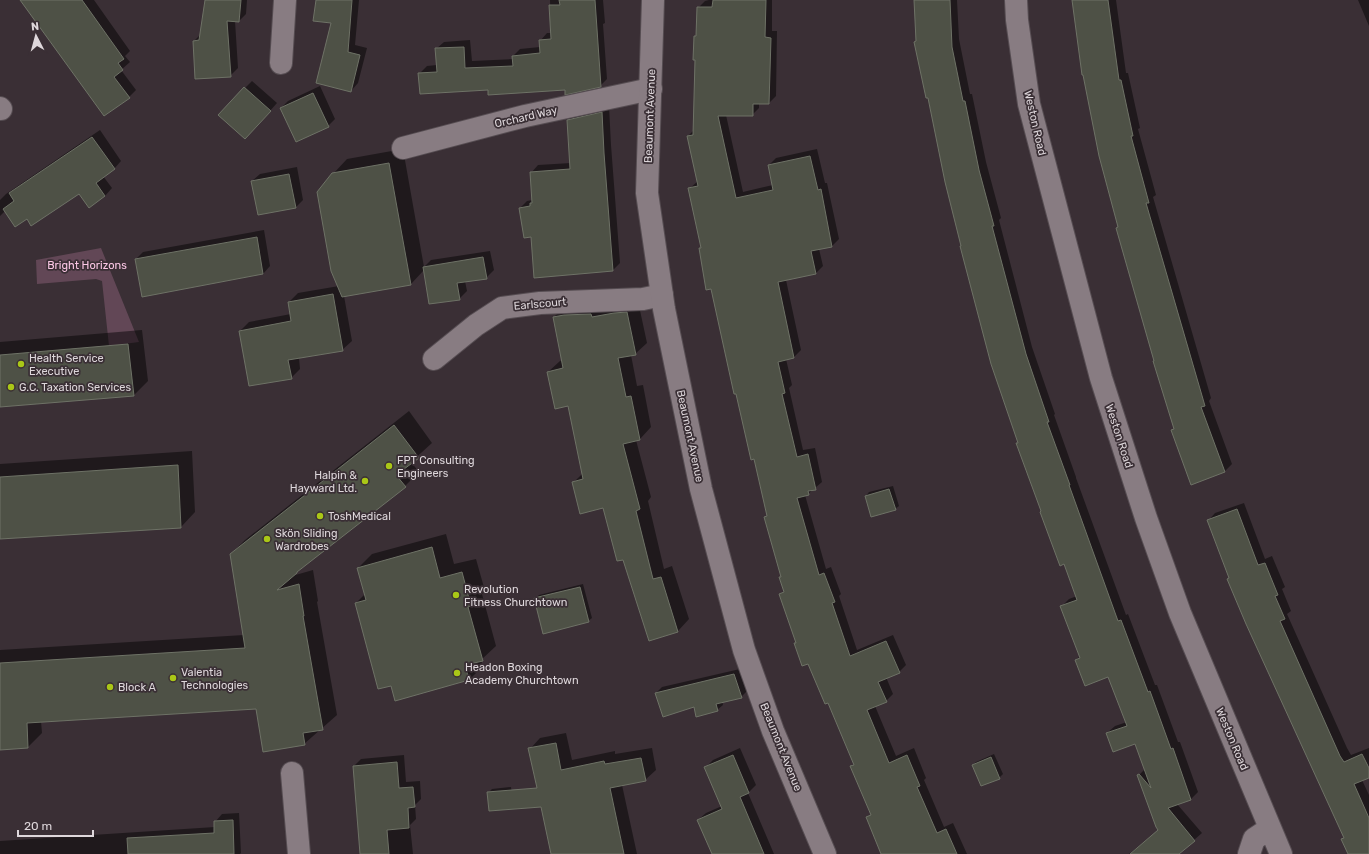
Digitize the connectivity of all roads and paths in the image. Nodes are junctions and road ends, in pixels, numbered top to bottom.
1 (285, 0) edge
2 (653, 0) edge
3 (1016, 0) edge
4 (281, 64) dead end
5 (651, 89) junction
6 (402, 148) dead end
7 (662, 295) junction
8 (434, 359) dead end
9 (292, 773) dead end
10 (1269, 829) junction
11 (299, 854) edge
12 (825, 854) edge
13 (1249, 854) edge
14 (1281, 854) edge

1 - 4 street
2 - 5 street, Beaumont Avenue
3 - 10 street, Weston Road
5 - 6 street, Orchard Way
5 - 7 street, Beaumont Avenue
7 - 8 street, Earlscourt
7 - 12 street, Beaumont Avenue
9 - 11 street
10 - 13 street
10 - 14 street, Weston Road

